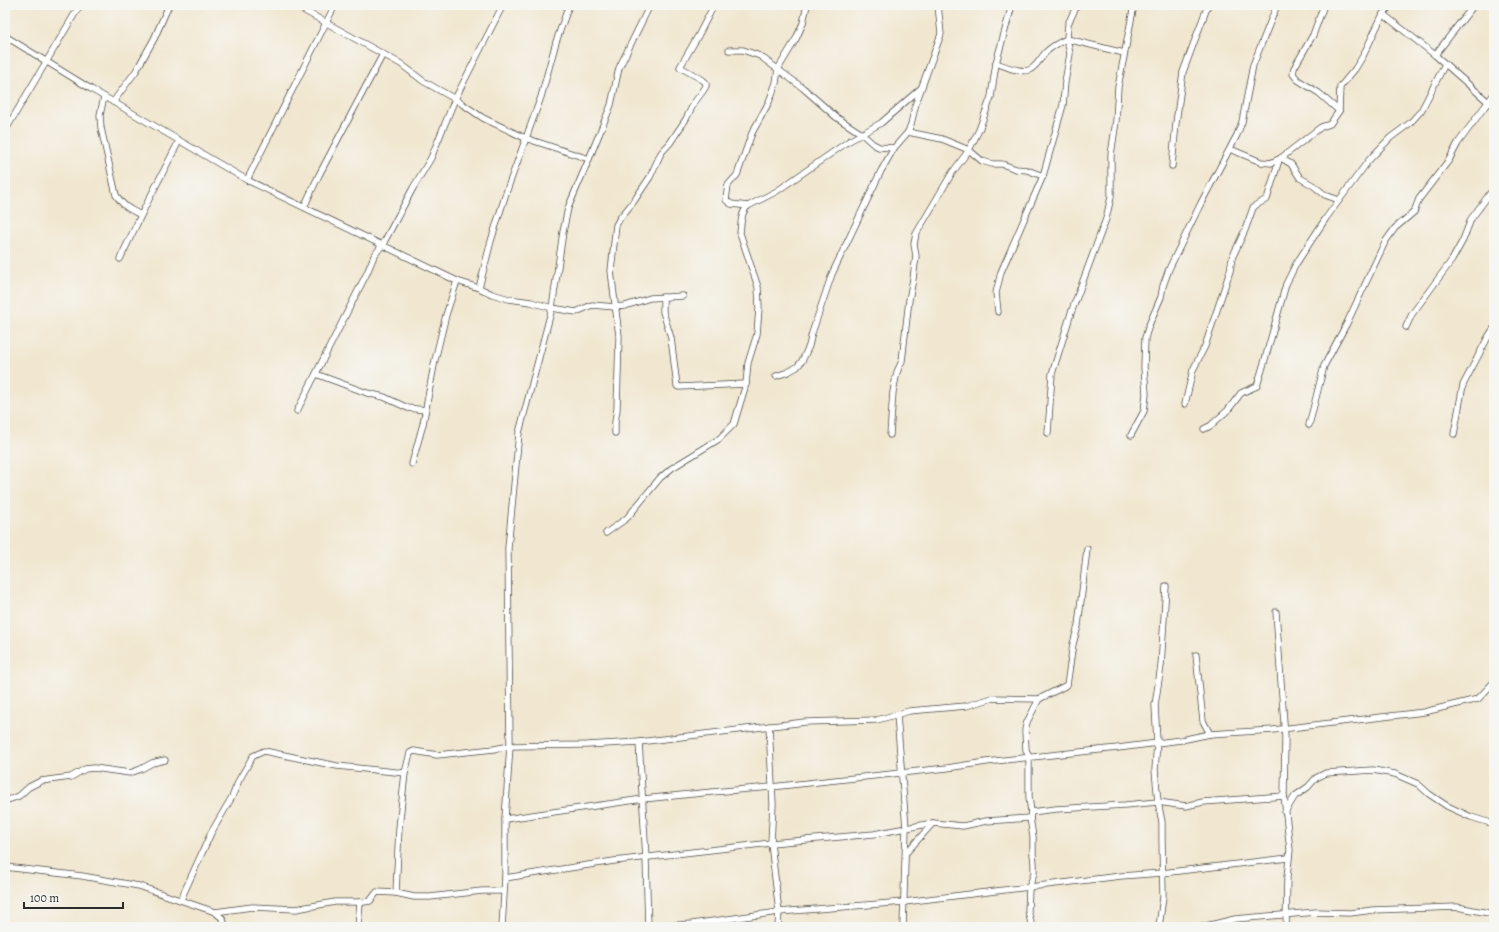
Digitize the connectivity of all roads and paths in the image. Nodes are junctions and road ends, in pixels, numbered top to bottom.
1 (80, 5) edge
2 (169, 5) edge
3 (294, 5) edge
4 (335, 5) edge
5 (503, 5) edge
6 (569, 5) edge
7 (650, 5) edge
8 (714, 5) edge
9 (807, 5) edge
10 (938, 5) edge
11 (1012, 5) edge
12 (1077, 5) edge
13 (1134, 5) edge
14 (1208, 5) edge
15 (1277, 5) edge
16 (1324, 5) edge
17 (1391, 5) edge
18 (1474, 5) edge
19 (1383, 14) junction
20 (326, 23) junction
21 (5, 36) edge
22 (1067, 39) junction
23 (729, 50) dead end
24 (1124, 53) junction
25 (383, 54) junction
26 (1434, 55) junction
27 (46, 62) junction
28 (996, 63) junction
29 (1444, 64) junction
30 (778, 69) junction
31 (920, 89) junction
32 (1494, 94) edge
33 (104, 97) junction
34 (455, 99) junction
35 (113, 102) junction
36 (1488, 102) junction
37 (1494, 107) edge
38 (1339, 111) junction
39 (5, 131) edge
40 (908, 132) junction
41 (862, 134) junction
42 (526, 138) junction
43 (180, 141) junction
44 (894, 148) junction
45 (1230, 149) junction
46 (969, 150) junction
47 (590, 159) junction
48 (1280, 159) junction
49 (1172, 166) dead end
50 (1043, 176) junction
51 (247, 180) junction
52 (1494, 188) edge
53 (1339, 200) junction
54 (748, 206) junction
55 (304, 207) junction
56 (141, 215) junction
57 (383, 244) junction
58 (120, 259) dead end
59 (457, 281) junction
60 (479, 288) junction
61 (683, 296) dead end
62 (663, 297) junction
63 (616, 307) junction
64 (552, 308) junction
65 (998, 312) dead end
66 (1406, 327) dead end
67 (1494, 328) edge
68 (316, 374) junction
69 (776, 376) dead end
70 (746, 384) junction
71 (1184, 404) dead end
72 (425, 410) junction
73 (297, 411) dead end
74 (1309, 425) dead end
75 (1204, 429) dead end
76 (615, 433) dead end
77 (1048, 433) dead end
78 (1454, 434) dead end
79 (890, 435) dead end
80 (1131, 435) dead end
81 (412, 464) dead end
82 (606, 533) dead end
83 (1086, 549) dead end
84 (1166, 586) dead end
85 (1276, 612) dead end
86 (1196, 655) dead end
87 (1494, 682) edge
88 (1039, 699) junction
89 (897, 715) junction
90 (769, 726) junction
91 (1284, 728) junction
92 (1210, 734) junction
93 (639, 742) junction
94 (1157, 742) junction
95 (510, 746) junction
96 (1029, 758) junction
97 (165, 760) dead end
98 (405, 773) junction
99 (901, 773) junction
100 (771, 788) junction
101 (1284, 796) junction
102 (643, 799) junction
103 (5, 801) edge
104 (1158, 802) junction
105 (1285, 812) junction
106 (1031, 815) junction
107 (505, 819) junction
108 (933, 823) junction
109 (1494, 824) edge
110 (906, 828) junction
111 (771, 843) junction
112 (906, 853) junction
113 (646, 858) junction
114 (1288, 858) junction
115 (5, 868) edge
116 (1162, 873) junction
117 (505, 878) junction
118 (1029, 888) junction
119 (503, 892) junction
120 (396, 893) junction
121 (181, 899) junction
122 (360, 902) junction
123 (904, 902) junction
124 (215, 912) junction
125 (779, 912) junction
126 (1494, 914) edge
127 (1285, 915) junction
128 (226, 927) edge
129 (358, 927) edge
130 (502, 927) edge
131 (649, 927) edge
132 (778, 927) edge
133 (903, 927) edge
134 (1032, 927) edge
135 (1159, 927) edge
136 (1202, 927) edge
137 (1286, 927) edge

1 - 27 street
2 - 35 street
3 - 20 street
4 - 20 street
5 - 34 street
6 - 42 street
7 - 47 street
8 - 63 street
9 - 30 street
10 - 31 street
11 - 28 street
12 - 22 street
13 - 24 street
14 - 49 street
15 - 45 street
16 - 38 street
17 - 19 street
18 - 26 street
19 - 26 street
19 - 38 street
20 - 25 street
20 - 51 street
21 - 27 street
22 - 24 street
22 - 28 street
22 - 50 street
23 - 30 street
24 - 77 street
25 - 34 street
25 - 55 street
26 - 29 street
27 - 33 street
27 - 39 street
28 - 46 street
29 - 36 street
29 - 53 street
30 - 41 street
30 - 54 street
31 - 40 street
31 - 41 street
32 - 36 street
33 - 35 street
33 - 56 street
34 - 42 street
34 - 57 street
35 - 43 street
36 - 37 street
36 - 74 street
38 - 48 street
40 - 44 street
40 - 46 street
41 - 44 street
41 - 54 street
42 - 47 street
42 - 60 street
43 - 51 street
43 - 56 street
44 - 69 street
45 - 48 street
45 - 80 street
46 - 50 street
46 - 79 street
47 - 64 street
48 - 53 street
48 - 71 street
50 - 65 street
51 - 55 street
52 - 66 street
53 - 75 street
54 - 70 street
55 - 57 street
56 - 58 street
57 - 59 street
57 - 68 street
59 - 60 street
59 - 72 street
60 - 64 street
61 - 62 street
62 - 63 street
62 - 70 street
63 - 64 street
63 - 76 street
64 - 95 street
67 - 78 street
68 - 72 street
68 - 73 street
70 - 82 street
72 - 81 street
83 - 88 street
84 - 94 street
85 - 91 street
86 - 92 street
87 - 91 street
88 - 89 street
88 - 96 street
89 - 90 street
89 - 99 street
90 - 93 street
90 - 100 street
91 - 92 street
91 - 101 street
92 - 94 street
93 - 95 street
93 - 102 street
94 - 96 street
94 - 104 street
95 - 98 street
95 - 107 street
96 - 99 street
96 - 106 street
97 - 103 street
98 - 120 street
98 - 121 street
99 - 100 street
99 - 110 street
100 - 102 street
100 - 111 street
101 - 104 street
101 - 105 street
102 - 107 street
102 - 113 street
104 - 106 street
104 - 116 street
105 - 109 street
105 - 114 street
106 - 108 street
106 - 118 street
107 - 117 street
108 - 110 street
108 - 112 street
110 - 111 street
110 - 112 street
111 - 113 street
111 - 125 street
112 - 123 street
113 - 117 street
113 - 131 street
114 - 116 street
114 - 127 street
115 - 121 street
116 - 118 street
116 - 135 street
117 - 119 street
118 - 123 street
118 - 134 street
119 - 120 street
119 - 130 street
120 - 122 street
121 - 124 street
122 - 124 street
122 - 129 street
123 - 125 street
123 - 133 street
124 - 128 street
125 - 131 street
125 - 132 street
126 - 127 street
127 - 136 street
127 - 137 street

